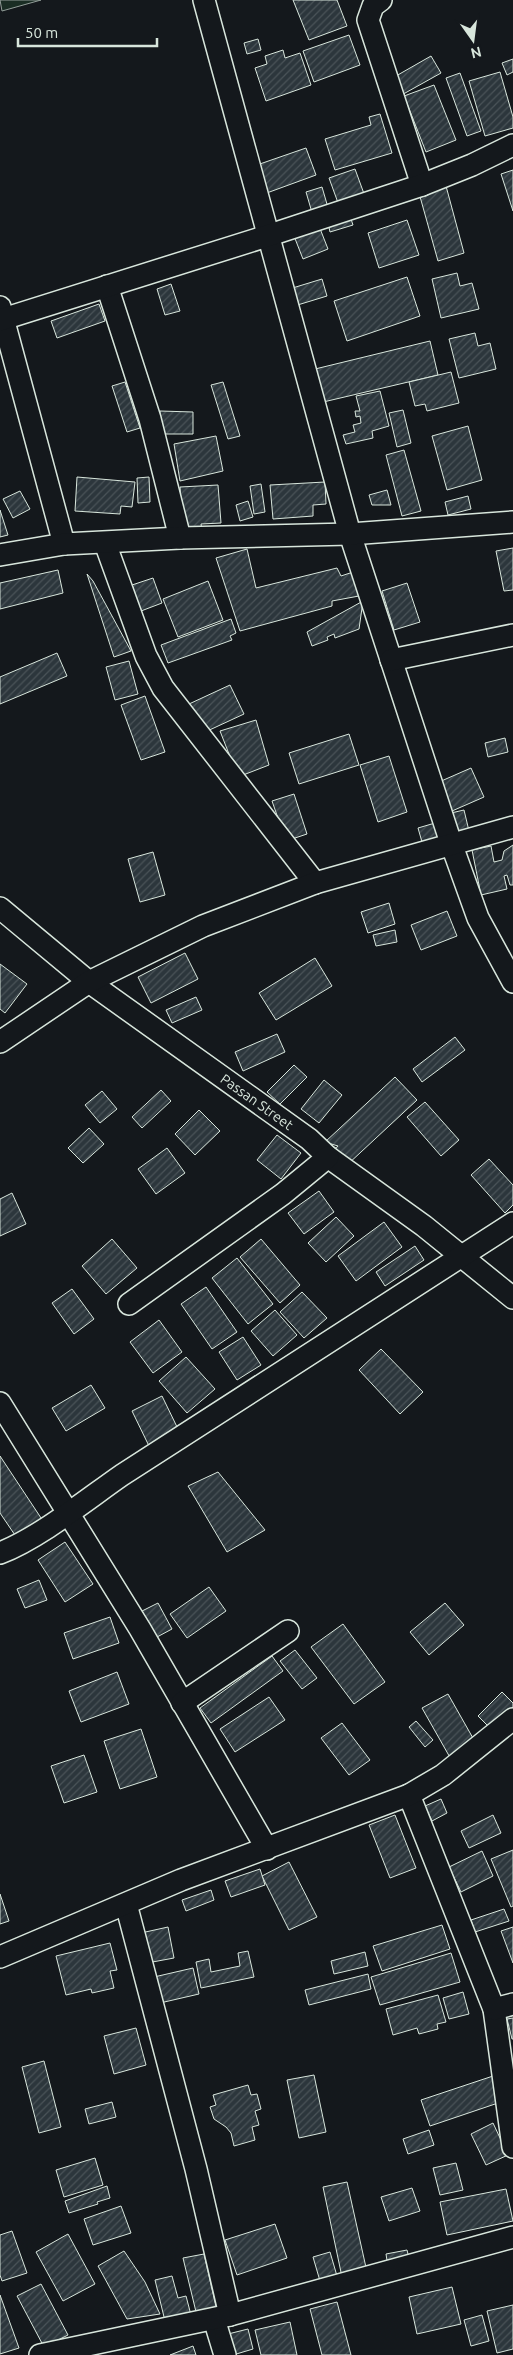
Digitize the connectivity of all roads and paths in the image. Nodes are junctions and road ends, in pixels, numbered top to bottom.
1 (204, 0) edge
2 (381, 0) edge
3 (513, 145) edge
4 (422, 185) junction
5 (267, 236) junction
6 (107, 286) junction
7 (2, 315) edge
8 (513, 522) edge
9 (350, 534) junction
10 (180, 538) junction
11 (106, 543) junction
12 (64, 544) junction
13 (0, 555) edge
14 (513, 635) edge
15 (392, 660) junction
16 (513, 827) edge
17 (451, 843) junction
18 (315, 882) junction
19 (0, 908) edge
20 (89, 982) junction
21 (513, 982) edge
22 (0, 1042) edge
23 (328, 1157) junction
24 (513, 1223) edge
25 (461, 1256) junction
26 (513, 1298) edge
27 (130, 1304) dead end
28 (0, 1403) edge
29 (67, 1513) junction
30 (0, 1553) edge
31 (288, 1631) dead end
32 (182, 1703) junction
33 (513, 1719) edge
34 (409, 1795) junction
35 (267, 1849) junction
36 (126, 1904) junction
37 (0, 1956) edge
38 (504, 2006) edge
39 (513, 2147) edge
40 (513, 2236) edge
41 (222, 2317) junction
42 (40, 2355) edge
43 (225, 2355) edge

1 - 5 street
2 - 4 street
3 - 4 street
4 - 5 street
5 - 6 street
5 - 9 street
6 - 7 street
6 - 10 street
7 - 12 street
8 - 9 street
9 - 10 street
9 - 15 street
10 - 11 street
11 - 12 street
11 - 18 street
12 - 13 street
14 - 15 street
15 - 17 street
16 - 17 street
17 - 18 street
17 - 21 street
18 - 20 street
19 - 20 street, Passan Street
20 - 22 street
20 - 23 street, Passan Street
23 - 25 street, Passan Street
23 - 27 street
24 - 25 street
25 - 26 street, Passan Street
25 - 29 street
28 - 29 street
29 - 30 street
29 - 32 street
31 - 32 street
32 - 35 street
33 - 34 street
34 - 35 street
34 - 38 street
35 - 36 street
36 - 37 street
36 - 41 street
38 - 39 street
40 - 41 street
41 - 42 street
41 - 43 street

